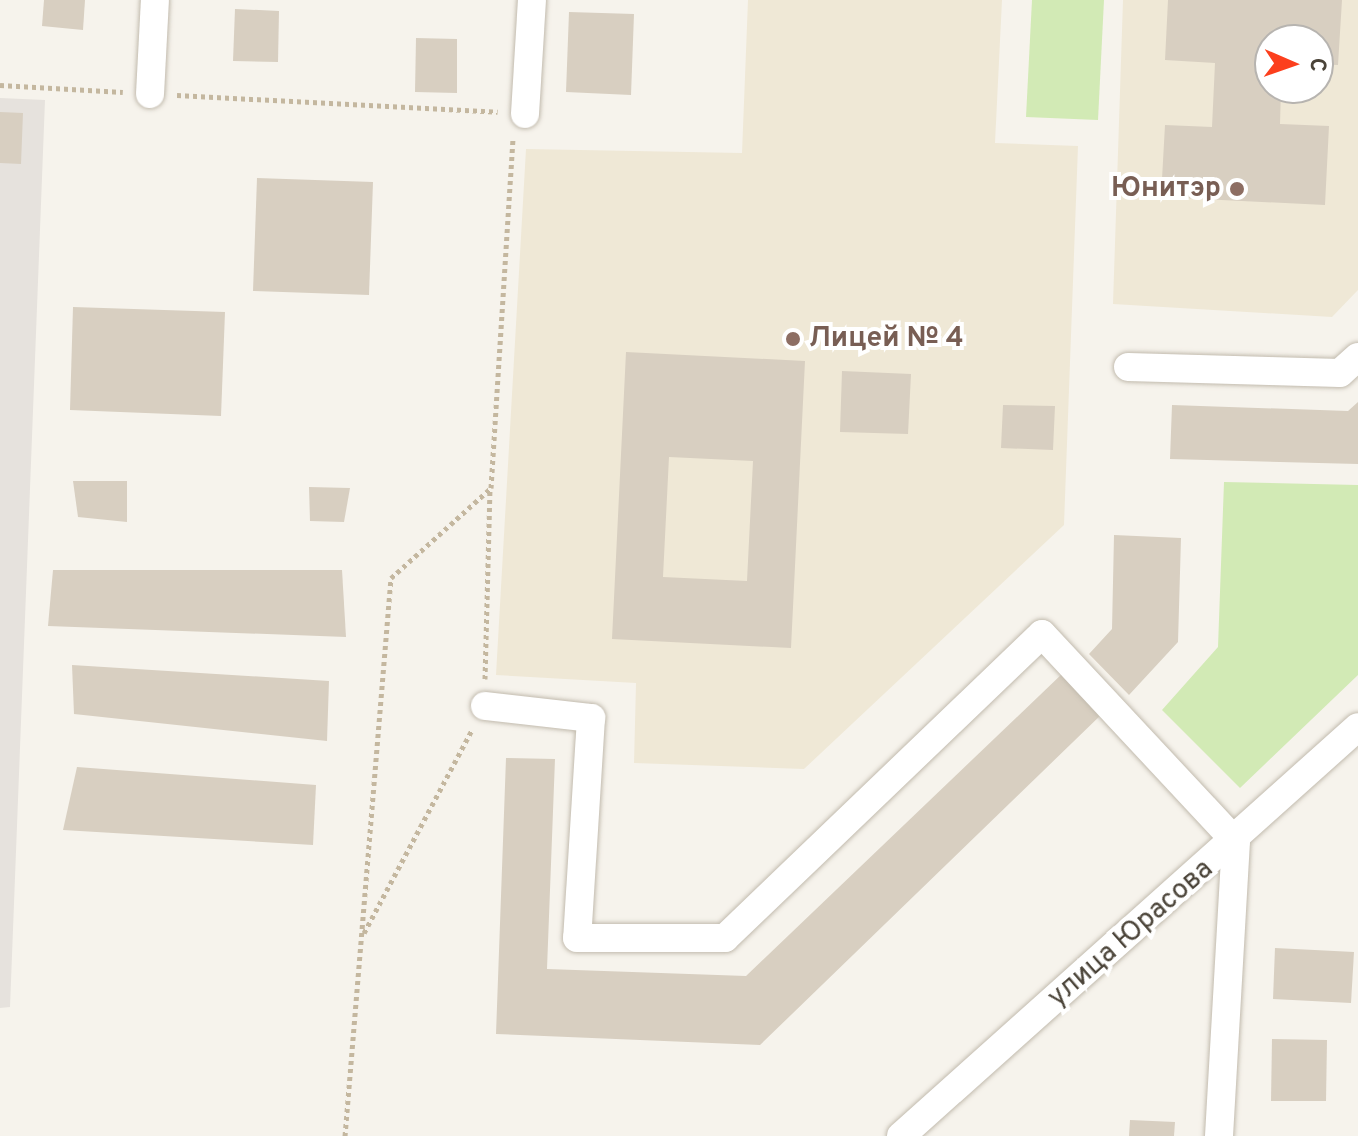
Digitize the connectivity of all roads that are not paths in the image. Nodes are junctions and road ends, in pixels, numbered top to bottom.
1 (155, 0) edge
2 (532, 0) edge
3 (150, 94) road end
4 (520, 113) road end
5 (1358, 357) edge
6 (1128, 367) dead end
7 (485, 706) road end
8 (1358, 727) edge
9 (1236, 842) junction
10 (901, 1136) edge
11 (1219, 1136) edge

1 - 3 street
2 - 4 street
5 - 6 street
7 - 9 street
8 - 9 street, улица Юрасова
9 - 10 street, улица Юрасова
9 - 11 street

